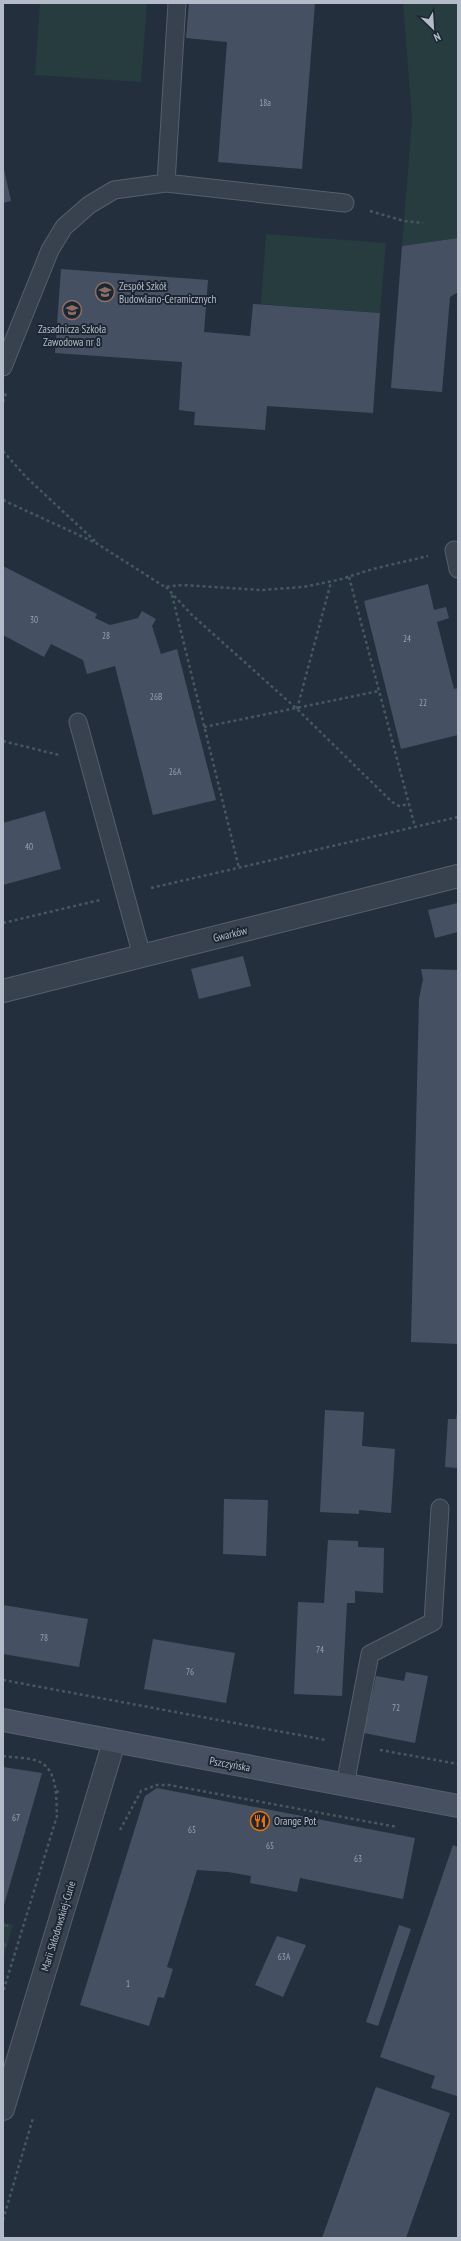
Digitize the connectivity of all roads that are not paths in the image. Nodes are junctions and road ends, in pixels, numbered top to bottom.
1 (177, 3) edge
2 (166, 183) junction
3 (346, 203) road end
4 (3, 367) edge
5 (454, 550) road end
6 (458, 569) edge
7 (78, 722) dead end
8 (458, 876) edge
9 (142, 956) junction
10 (3, 992) edge
11 (440, 1508) dead end
12 (3, 1720) edge
13 (114, 1742) junction
14 (346, 1785) junction
15 (458, 1806) edge
16 (7, 2084) edge
17 (3, 2109) edge

1 - 2 lane
2 - 3 lane
2 - 4 lane
5 - 6 lane
7 - 9 lane
8 - 9 street, Gwarków
9 - 10 street, Gwarków
11 - 14 lane
12 - 13 main road, Pszczyńska
13 - 14 main road, Pszczyńska
13 - 16 street, Marii Skłodowskiej-Curie
14 - 15 main road, Pszczyńska
16 - 17 street, Marii Skłodowskiej-Curie

